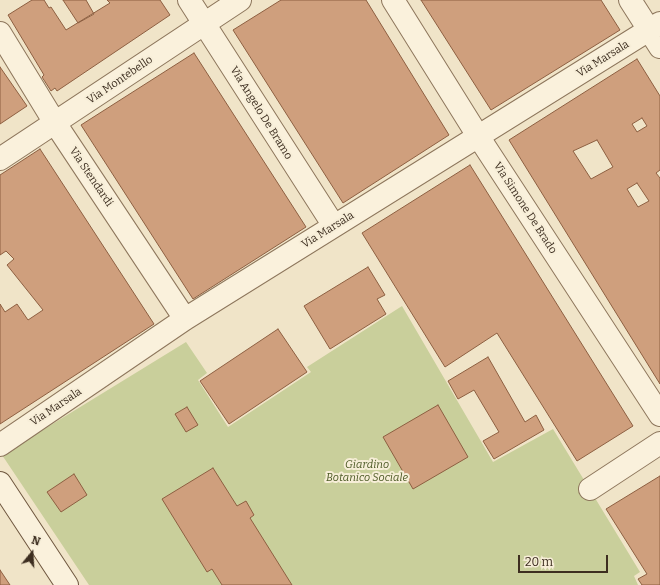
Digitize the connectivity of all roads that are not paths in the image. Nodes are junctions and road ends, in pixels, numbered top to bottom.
1 (189, 0) edge
2 (240, 0) edge
3 (393, 0) edge
4 (630, 0) edge
5 (204, 24) junction
6 (0, 33) edge
7 (656, 33) edge
8 (55, 123) junction
9 (478, 136) junction
10 (0, 159) edge
11 (334, 226) junction
12 (185, 320) junction
13 (660, 415) edge
14 (660, 443) edge
15 (0, 445) edge
16 (0, 483) edge
17 (590, 489) dead end
18 (67, 585) edge

1 - 5 street, Via Angelo De Bramo
2 - 5 street, Via Montebello
3 - 9 street, Via Simone De Brado
4 - 7 street
5 - 8 street, Via Montebello
5 - 11 street, Via Angelo De Bramo
6 - 8 street, Via Stendardi
7 - 9 street, Via Marsala
8 - 10 street, Via Montebello
8 - 12 street, Via Stendardi
9 - 11 street, Via Marsala
9 - 13 street, Via Simone De Brado
11 - 12 street, Via Marsala
12 - 15 street, Via Marsala
14 - 17 street
16 - 18 street

